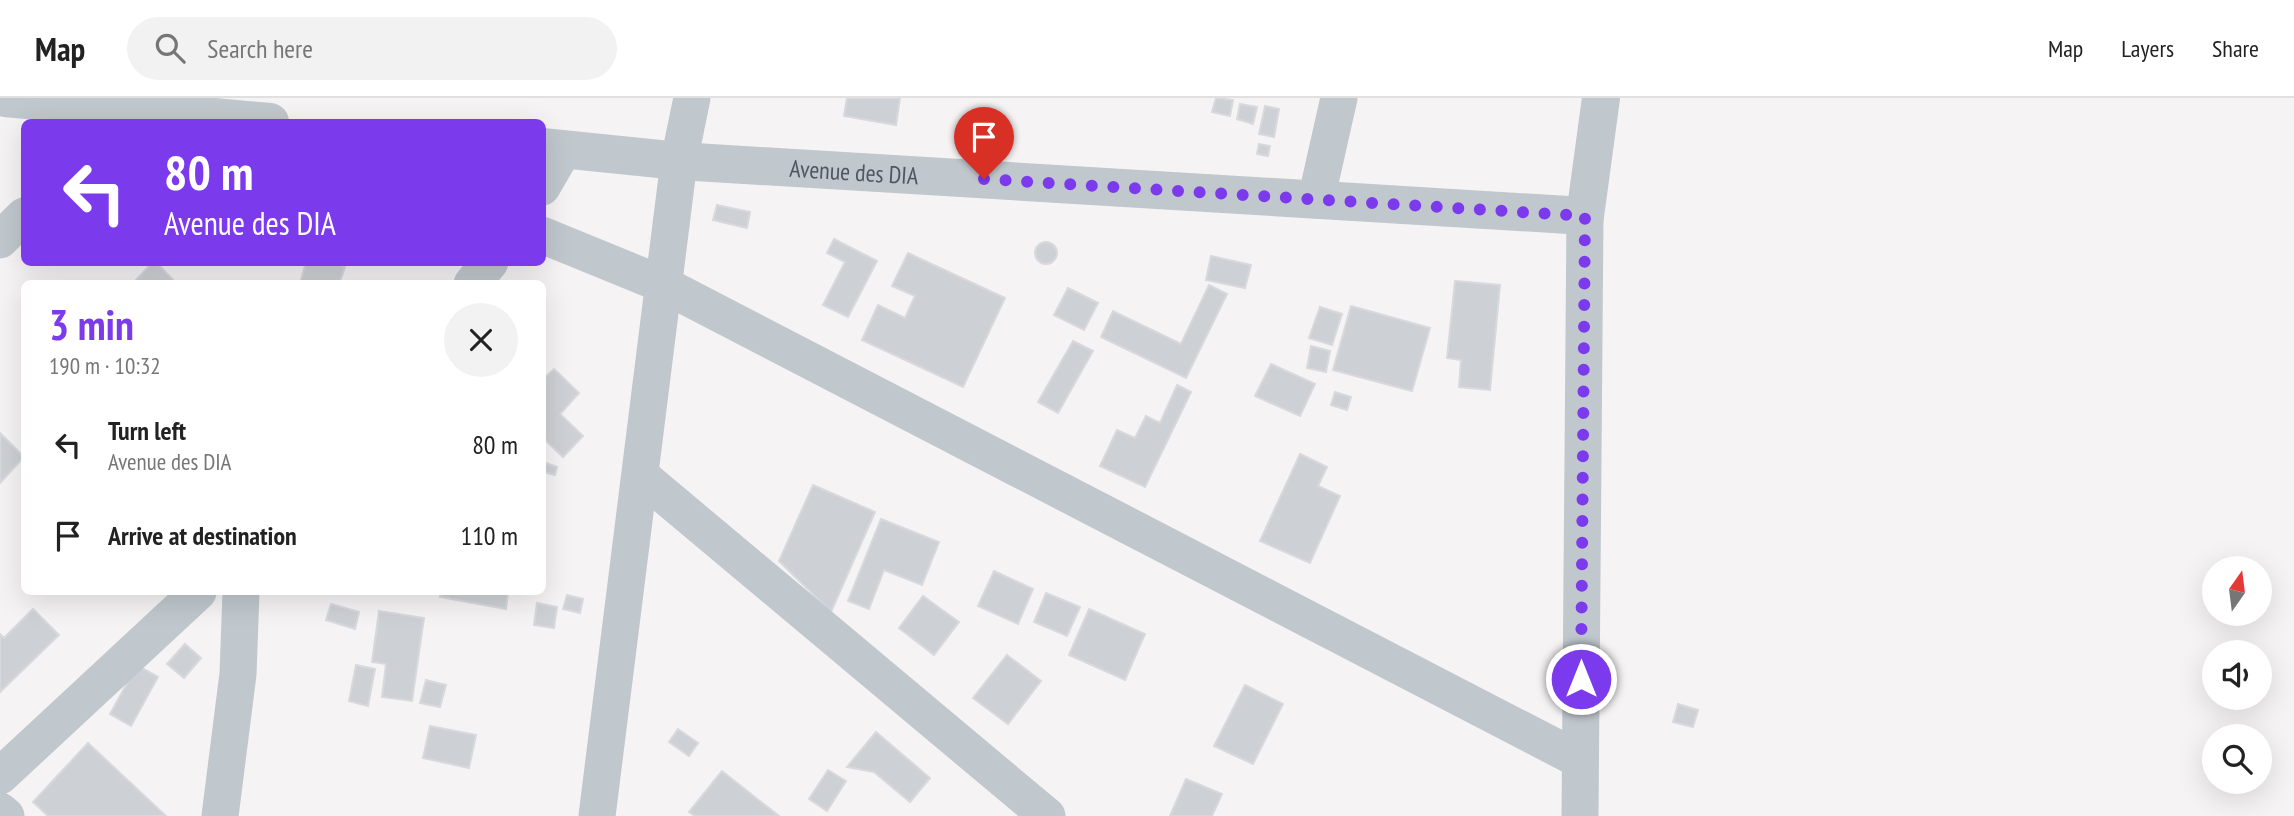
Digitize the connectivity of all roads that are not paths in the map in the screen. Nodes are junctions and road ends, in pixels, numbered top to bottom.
1 (5, 98) edge
2 (692, 98) edge
3 (1339, 98) edge
4 (1601, 98) edge
5 (132, 110) edge
6 (236, 119) edge
7 (553, 148) edge
8 (679, 161) junction
9 (546, 173) edge
10 (1316, 200) junction
11 (1585, 216) junction
12 (21, 219) edge
13 (546, 238) edge
14 (0, 240) edge
15 (487, 266) edge
16 (475, 280) edge
17 (664, 285) junction
18 (640, 475) junction
19 (195, 595) edge
20 (241, 595) edge
21 (1580, 760) junction
22 (0, 776) edge
23 (0, 811) edge
24 (6, 816) edge
25 (220, 816) edge
26 (597, 816) edge
27 (1047, 816) edge
28 (1580, 816) edge

1 - 5 street
2 - 8 street
3 - 10 street
4 - 11 street
5 - 6 street
7 - 8 street, Avenue des DIA
7 - 9 street
8 - 10 street, Avenue des DIA
8 - 17 street
10 - 11 street, Avenue des DIA
11 - 21 street
12 - 14 street
13 - 17 street
15 - 16 street
17 - 18 street
17 - 21 street
18 - 26 street
18 - 27 street
19 - 22 street
20 - 25 street
21 - 28 street
23 - 24 street

